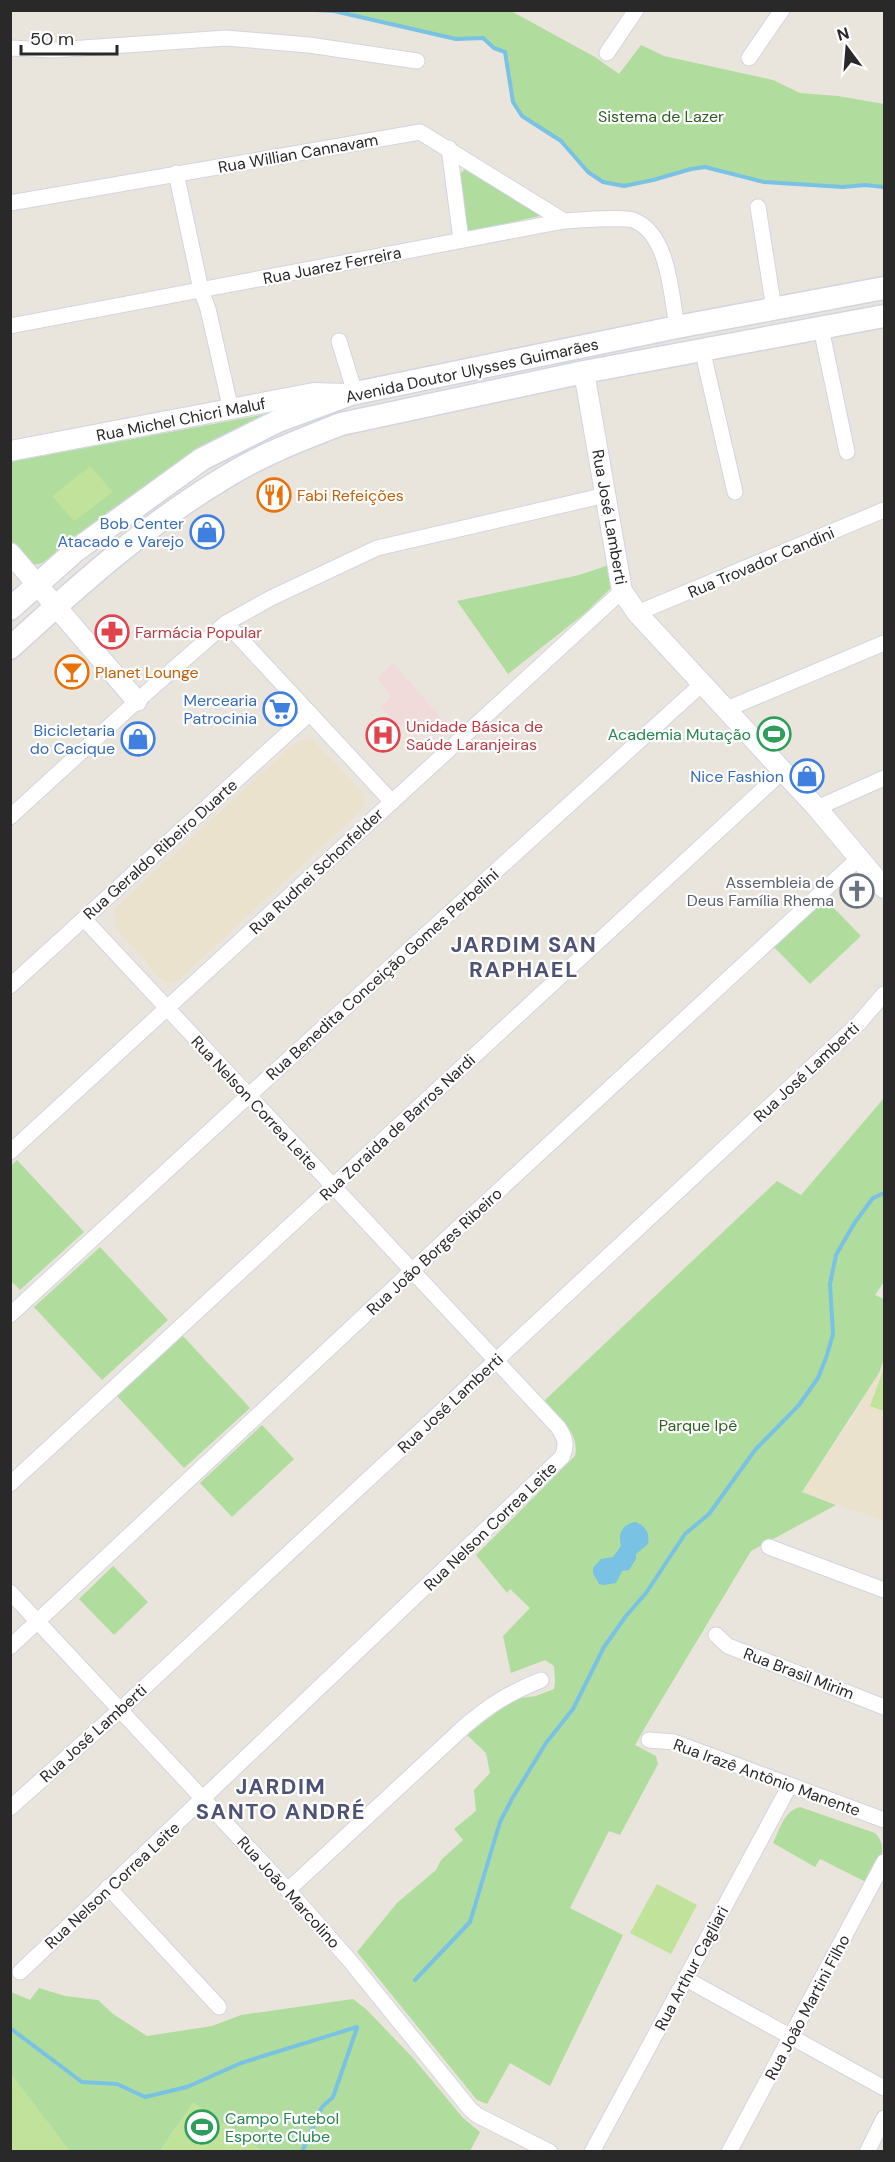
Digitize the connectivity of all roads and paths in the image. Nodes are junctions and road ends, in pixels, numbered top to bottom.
1 (636, 10) edge
2 (782, 10) edge
3 (10, 48) edge
4 (607, 53) dead end
5 (749, 58) dead end
6 (417, 61) dead end
7 (449, 148) junction
8 (176, 173) junction
9 (10, 203) edge
10 (758, 207) dead end
11 (564, 220) junction
12 (461, 240) junction
13 (885, 288) edge
14 (201, 290) junction
15 (774, 309) junction
16 (885, 316) edge
17 (10, 326) edge
18 (677, 327) junction
19 (821, 328) junction
20 (339, 341) dead end
21 (702, 349) junction
22 (584, 372) junction
23 (353, 393) junction
24 (231, 410) junction
25 (10, 451) edge
26 (847, 452) dead end
27 (735, 492) dead end
28 (606, 495) junction
29 (885, 510) edge
30 (10, 553) edge
31 (37, 584) junction
32 (622, 591) junction
33 (56, 606) junction
34 (10, 609) edge
35 (637, 613) junction
36 (226, 623) junction
37 (885, 643) edge
38 (10, 648) edge
39 (703, 683) junction
40 (136, 701) junction
41 (727, 709) junction
42 (310, 713) junction
43 (783, 771) junction
44 (885, 778) edge
45 (392, 802) junction
46 (817, 808) junction
47 (10, 817) edge
48 (859, 858) junction
49 (885, 888) edge
50 (84, 919) junction
51 (10, 986) edge
52 (885, 994) edge
53 (167, 1008) junction
54 (248, 1096) junction
55 (10, 1152) edge
56 (333, 1187) junction
57 (412, 1272) junction
58 (10, 1315) edge
59 (495, 1361) junction
60 (10, 1484) edge
61 (769, 1546) dead end
62 (885, 1590) edge
63 (10, 1592) edge
64 (38, 1621) junction
65 (716, 1635) dead end
66 (10, 1647) edge
67 (541, 1680) dead end
68 (885, 1707) edge
69 (121, 1709) junction
70 (649, 1740) dead end
71 (790, 1785) junction
72 (205, 1798) junction
73 (10, 1808) edge
74 (885, 1820) edge
75 (885, 1862) edge
76 (108, 1887) junction
77 (288, 1890) junction
78 (20, 1972) dead end
79 (686, 1979) junction
80 (219, 2007) dead end
81 (791, 2036) junction
82 (885, 2088) edge
83 (885, 2118) edge
84 (550, 2151) edge
85 (592, 2151) edge
86 (729, 2151) edge
87 (867, 2151) edge

1 - 4 street
2 - 5 street
3 - 6 street
7 - 8 street, Rua Willian Cannavam
7 - 11 street, Rua Willian Cannavam
7 - 12 street
8 - 9 street, Rua Willian Cannavam
8 - 14 street
10 - 15 street
11 - 12 street, Rua Juarez Ferreira
11 - 18 street, Rua Juarez Ferreira
12 - 14 street, Rua Juarez Ferreira
13 - 15 main road, Avenida Doutor Ulysses Guimarães
14 - 17 street, Rua Juarez Ferreira
14 - 24 street
15 - 18 main road, Avenida Doutor Ulysses Guimarães
16 - 19 main road, Avenida Doutor Ulysses Guimarães
18 - 23 main road, Avenida Doutor Ulysses Guimarães
19 - 21 main road, Avenida Doutor Ulysses Guimarães
19 - 26 street
20 - 23 street
21 - 22 main road, Avenida Doutor Ulysses Guimarães
21 - 27 street
22 - 28 street, Rua José Lamberti
22 - 33 main road, Avenida Doutor Ulysses Guimarães
23 - 24 street, Rua Michel Chicri Maluf
23 - 31 main road, Avenida Doutor Ulysses Guimarães
24 - 25 street, Rua Michel Chicri Maluf
28 - 32 street, Rua José Lamberti
28 - 36 street
29 - 35 street, Rua Trovador Candini
30 - 31 street
31 - 33 street
31 - 34 main road, Avenida Doutor Ulysses Guimarães
32 - 35 street, Rua José Lamberti
32 - 45 street, Rua Rudnei Schonfelder
33 - 38 main road, Avenida Doutor Ulysses Guimarães
33 - 40 street
35 - 39 street, Rua José Lamberti
36 - 40 street
36 - 42 street
37 - 41 street
39 - 41 street, Rua José Lamberti
39 - 54 street, Rua Benedita Conceição Gomes Perbelini
40 - 47 street
41 - 43 street, Rua José Lamberti
42 - 45 street
42 - 50 street, Rua Geraldo Ribeiro Duarte
43 - 46 street, Rua José Lamberti
43 - 56 street, Rua Zoraida de Barros Nardi
44 - 46 street
45 - 53 street, Rua Rudnei Schonfelder
46 - 48 street, Rua José Lamberti
48 - 49 street, Rua José Lamberti
48 - 57 street, Rua João Borges Ribeiro
50 - 51 street, Rua Geraldo Ribeiro Duarte
50 - 53 street, Rua Nelson Correa Leite
52 - 59 street, Rua José Lamberti
53 - 54 street, Rua Nelson Correa Leite
53 - 55 street, Rua Rudnei Schonfelder
54 - 56 street, Rua Nelson Correa Leite
54 - 58 street, Rua Benedita Conceição Gomes Perbelini
56 - 57 street, Rua Nelson Correa Leite
56 - 60 street, Rua Zoraida de Barros Nardi
57 - 59 street, Rua Nelson Correa Leite
57 - 64 street, Rua João Borges Ribeiro
59 - 69 street, Rua José Lamberti
59 - 72 street, Rua Nelson Correa Leite
61 - 62 street
63 - 64 street, Rua João Marcolino
64 - 66 street, Rua João Borges Ribeiro
64 - 69 street, Rua João Marcolino
65 - 68 street, Rua Brasil Mirim
67 - 77 street
69 - 72 street, Rua João Marcolino
69 - 73 street, Rua José Lamberti
70 - 71 street, Rua Irazê Antônio Manente
71 - 74 street, Rua Irazê Antônio Manente
71 - 79 street, Rua Arthur Cagliari
72 - 76 street, Rua Nelson Correa Leite
72 - 77 street, Rua João Marcolino
75 - 81 street, Rua João Martini Filho
76 - 78 street, Rua Nelson Correa Leite
76 - 80 street
77 - 84 street, Rua João Marcolino
79 - 81 street
79 - 85 street, Rua Arthur Cagliari
81 - 82 street
81 - 86 street, Rua João Martini Filho
83 - 87 street

